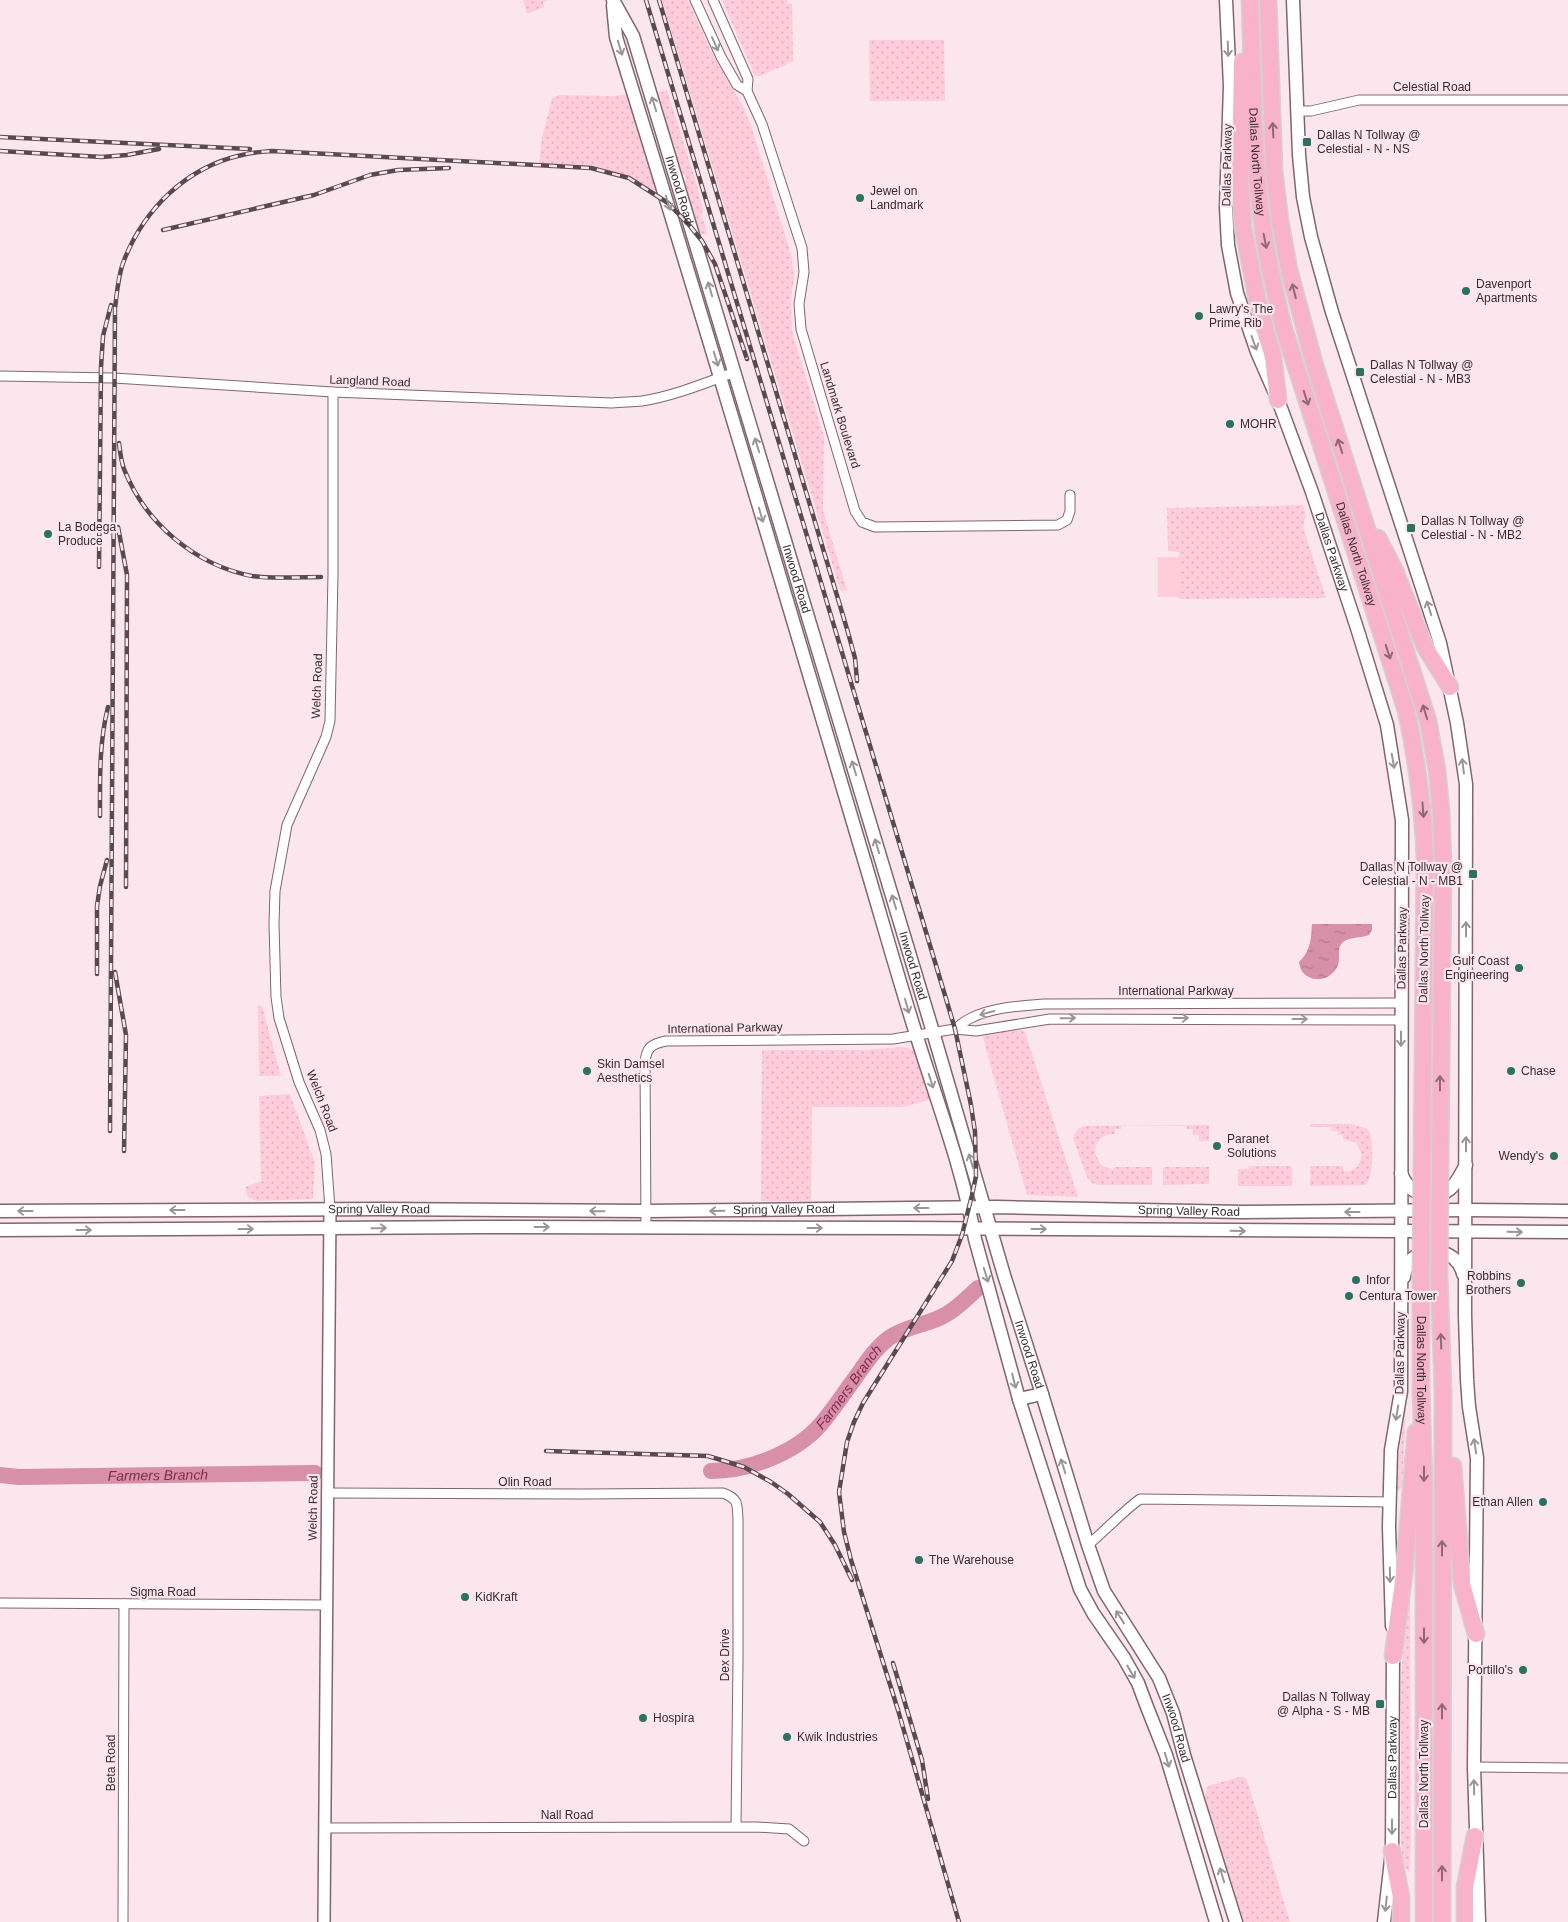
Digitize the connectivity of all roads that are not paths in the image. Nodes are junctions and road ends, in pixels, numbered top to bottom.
1 (613, 0) edge
2 (695, 0) edge
3 (713, 0) edge
4 (1226, 0) edge
5 (1244, 0) edge
6 (1250, 0) edge
7 (1268, 0) edge
8 (1293, 0) edge
9 (647, 80) junction
10 (632, 86) junction
11 (747, 91) junction
12 (1568, 100) edge
13 (1297, 111) junction
14 (735, 372) junction
15 (0, 376) edge
16 (721, 377) junction
17 (333, 392) junction
18 (1278, 400) junction
19 (1355, 493) junction
20 (1070, 495) dead end
21 (792, 560) junction
22 (776, 566) junction
23 (1450, 687) junction
24 (868, 815) junction
25 (852, 819) junction
26 (1401, 1003) junction
27 (1401, 1020) junction
28 (955, 1029) junction
29 (933, 1032) junction
30 (916, 1035) junction
31 (1466, 1164) junction
32 (1400, 1170) junction
33 (970, 1207) junction
34 (985, 1208) junction
35 (330, 1209) junction
36 (766, 1210) junction
37 (1085, 1210) junction
38 (1466, 1210) junction
39 (0, 1211) edge
40 (50, 1211) junction
41 (646, 1211) junction
42 (1400, 1211) junction
43 (1568, 1211) edge
44 (1152, 1212) junction
45 (646, 1228) junction
46 (766, 1228) junction
47 (973, 1228) junction
48 (990, 1228) junction
49 (330, 1229) junction
50 (1060, 1229) junction
51 (1099, 1229) junction
52 (0, 1230) edge
53 (50, 1230) junction
54 (1400, 1232) junction
55 (1467, 1232) junction
56 (1568, 1232) edge
57 (1400, 1291) junction
58 (1466, 1291) junction
59 (1421, 1390) junction
60 (1443, 1390) junction
61 (1042, 1394) junction
62 (1019, 1399) junction
63 (327, 1493) junction
64 (723, 1493) joint
65 (1390, 1502) junction
66 (1088, 1545) junction
67 (1068, 1552) junction
68 (0, 1603) edge
69 (124, 1604) junction
70 (326, 1605) junction
71 (1476, 1634) junction
72 (1393, 1656) junction
73 (1474, 1767) junction
74 (1568, 1768) edge
75 (1193, 1781) junction
76 (1175, 1787) junction
77 (736, 1826) junction
78 (326, 1828) junction
79 (1475, 1836) junction
80 (804, 1841) dead end
81 (1392, 1851) junction
82 (123, 1922) edge
83 (324, 1922) edge
84 (1216, 1922) edge
85 (1236, 1922) edge
86 (1384, 1922) edge
87 (1401, 1922) edge
88 (1424, 1922) edge
89 (1442, 1922) edge
90 (1465, 1922) edge
91 (1478, 1922) edge

1 - 9 main road, Inwood Road
1 -> 10 main road, Inwood Road
2 -> 11 street, Landmark Boulevard
3 - 11 street, Landmark Boulevard
4 -> 18 main road, Dallas Parkway
5 - 18 highway
6 -> 59 highway, Dallas North Tollway, bridge
19 -> 7 highway, Dallas North Tollway
8 - 13 main road
9 - 10 main road
14 -> 9 main road, Inwood Road
10 -> 16 main road, Inwood Road
11 - 20 street, Landmark Boulevard
12 - 13 street, Celestial Road
23 -> 13 main road
14 - 16 street, Langland Road
21 -> 14 main road, Inwood Road
15 - 17 street, Langland Road
16 - 17 street, Langland Road
16 -> 22 main road, Inwood Road
17 - 35 street, Welch Road
18 -> 26 main road, Dallas Parkway
19 - 23 highway
60 -> 19 highway, Dallas North Tollway, bridge
21 - 22 main road
24 -> 21 main road, Inwood Road
22 - 25 main road, Inwood Road
31 -> 23 main road
24 - 25 main road
29 -> 24 main road, Inwood Road
25 -> 30 main road, Inwood Road
26 - 27 main road, Dallas Parkway
26 -> 28 street, International Parkway
28 -> 27 street, International Parkway
27 -> 32 main road, Dallas Parkway
28 - 29 street, International Parkway
29 - 30 street, International Parkway
34 -> 29 main road, Inwood Road
30 -> 33 main road, Inwood Road
30 - 41 street, International Parkway
31 - 32 main road
31 - 38 main road
32 - 42 main road, Dallas Parkway
33 - 34 main road, Spring Valley Road
33 -> 36 main road, Spring Valley Road
33 - 47 main road, Inwood Road
34 - 37 main road, Spring Valley Road
34 - 48 main road, Inwood Road
35 -> 40 main road, Spring Valley Road
41 -> 35 main road, Spring Valley Road
35 - 49 street, Welch Road
36 -> 41 main road, Spring Valley Road
36 - 46 main road
37 - 44 main road, Spring Valley Road
37 - 50 main road
38 - 42 main road, Spring Valley Road
38 - 43 main road, Spring Valley Road
38 - 55 main road
40 -> 39 main road, Spring Valley Road
40 - 53 main road
41 - 45 street, International Parkway
42 -> 44 main road, Spring Valley Road
42 - 54 main road, Dallas Parkway
44 - 51 main road
45 - 46 main road, Spring Valley Road
49 -> 45 main road, Spring Valley Road
46 -> 47 main road, Spring Valley Road
47 - 48 main road, Spring Valley Road
47 -> 62 main road, Inwood Road
48 -> 50 main road, Spring Valley Road
48 - 61 main road, Inwood Road
53 -> 49 main road, Spring Valley Road
49 - 63 street, Welch Road
50 - 51 main road, Spring Valley Road
51 -> 54 main road, Spring Valley Road
52 - 53 main road, Spring Valley Road
54 - 55 main road, Spring Valley Road
54 - 57 main road, Dallas Parkway
55 -> 56 main road, Spring Valley Road
55 - 58 main road
57 - 58 main road
57 -> 65 main road, Dallas Parkway
71 -> 58 main road
59 - 72 highway
59 -> 88 highway, Dallas North Tollway
60 - 71 highway
89 -> 60 highway, Dallas North Tollway
61 - 62 main road
66 -> 61 main road, Inwood Road
62 - 67 main road, Inwood Road
63 - 64 street, Olin Road
63 - 70 street, Welch Road
64 - 77 street, Dex Drive
65 - 66 street
65 -> 72 main road, Dallas Parkway
66 - 67 main road
75 -> 66 main road, Inwood Road
67 -> 76 main road, Inwood Road
68 - 69 street, Sigma Road
69 - 70 street, Sigma Road
69 - 82 street, Beta Road
70 - 78 street, Welch Road
71 - 73 main road
72 -> 81 main road, Dallas Parkway
73 - 74 street
79 -> 73 main road
75 - 76 main road
85 -> 75 main road, Inwood Road
76 - 84 main road, Inwood Road
77 - 78 street, Nall Road
77 - 80 street, Nall Road
78 - 83 street, Welch Road
79 - 90 highway
79 - 91 main road
81 -> 86 main road, Dallas Parkway
81 - 87 highway

